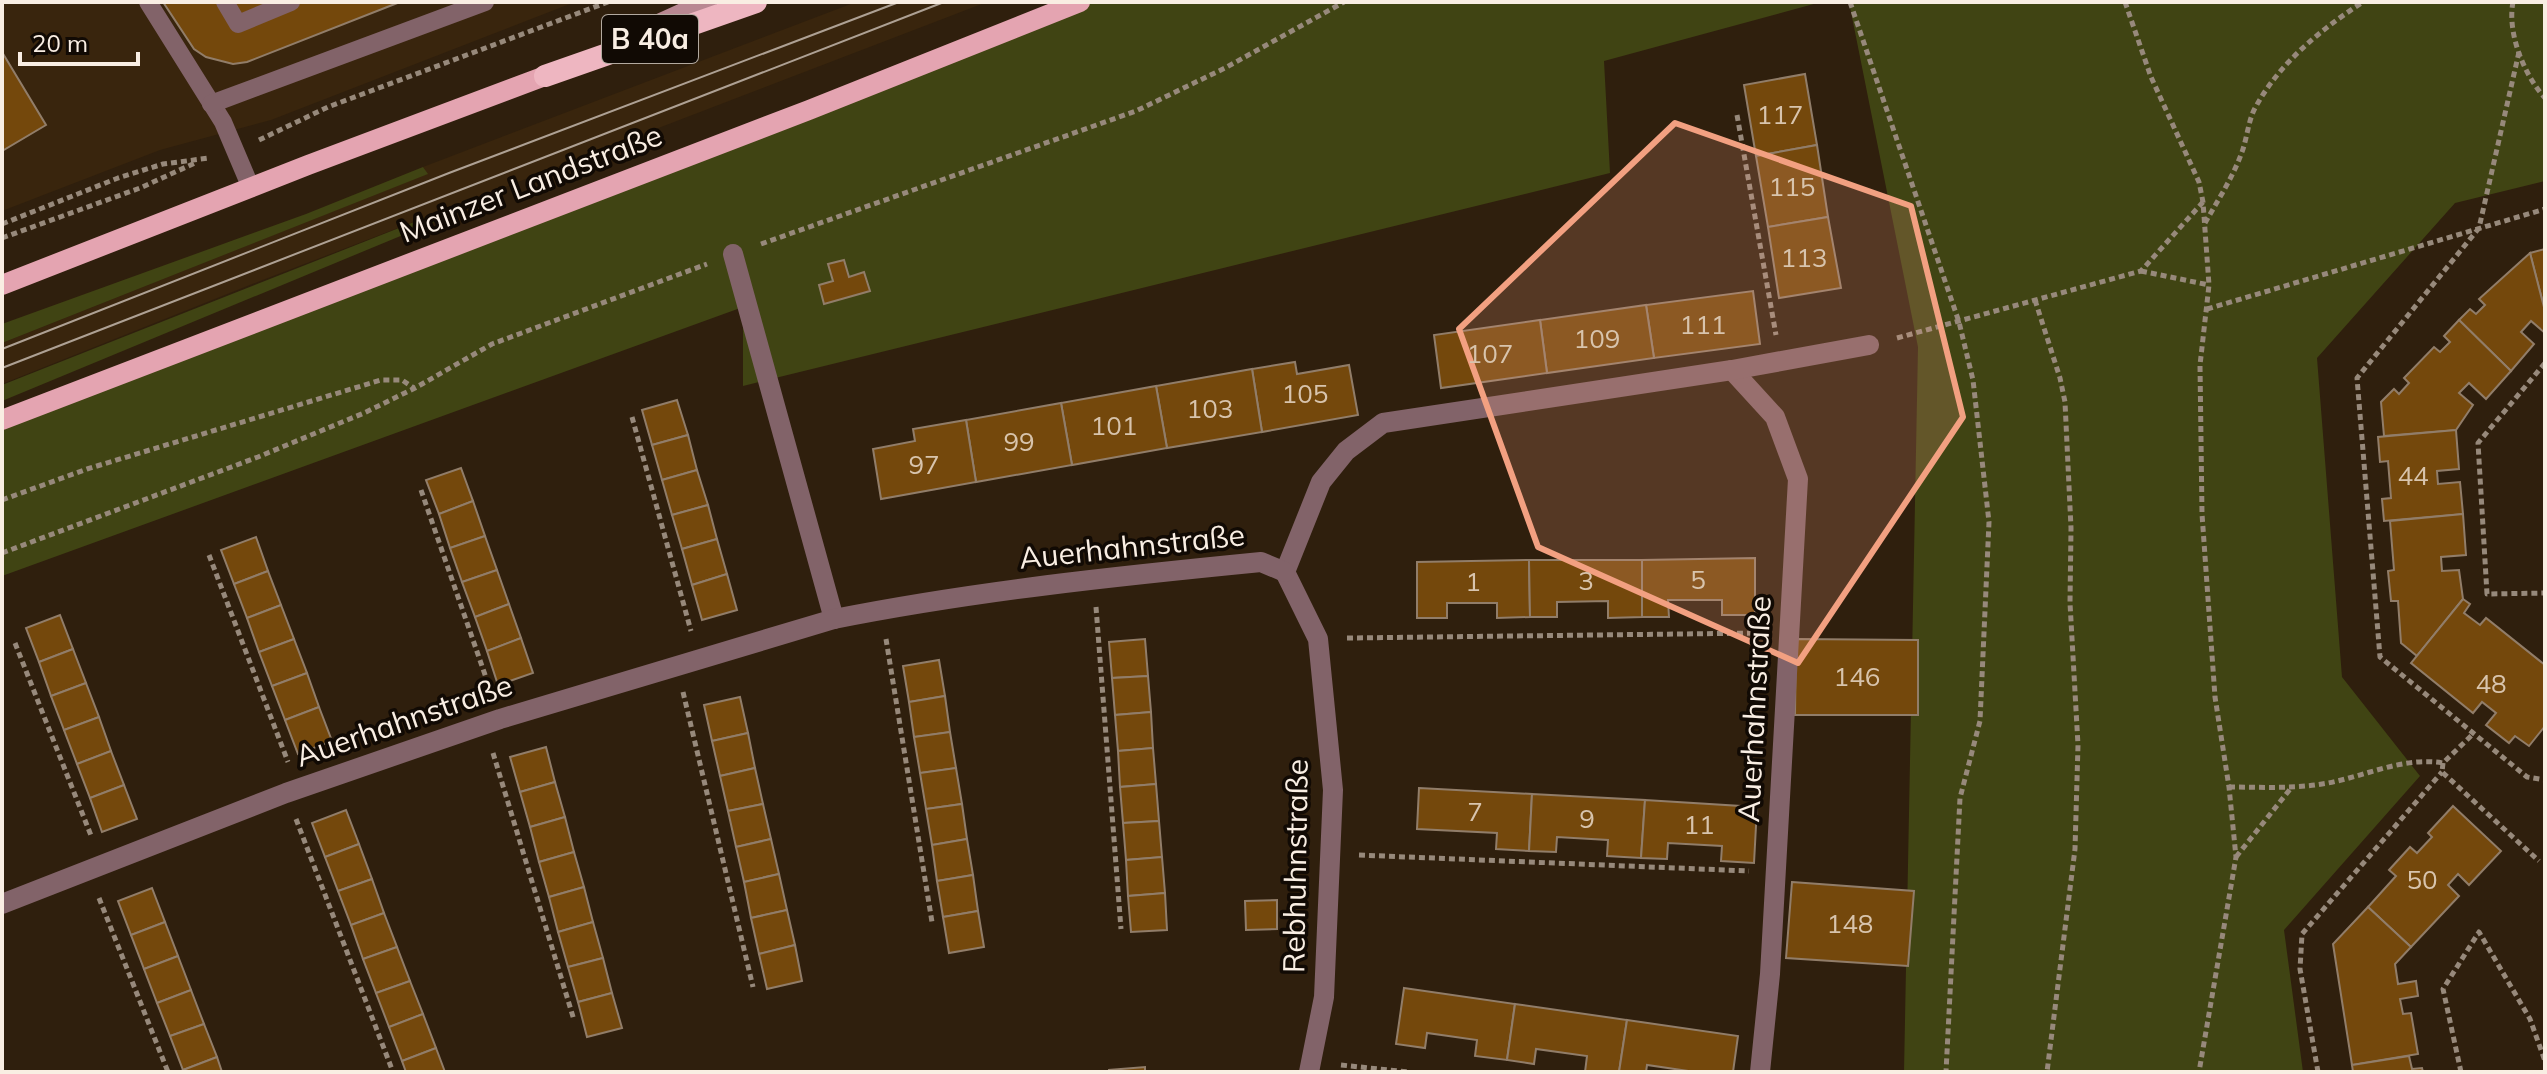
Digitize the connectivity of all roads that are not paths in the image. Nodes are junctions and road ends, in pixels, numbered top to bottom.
1 (148, 2) edge
2 (225, 2) edge
3 (291, 2) edge
4 (485, 2) edge
5 (707, 2) edge
6 (756, 2) edge
7 (1080, 2) edge
8 (545, 76) junction
9 (211, 104) junction
10 (251, 188) junction
11 (733, 254) road end
12 (2, 285) edge
13 (1869, 345) road end
14 (1732, 370) junction
15 (2, 420) edge
16 (1285, 572) junction
17 (834, 619) junction
18 (2, 904) edge
19 (1310, 1067) edge
20 (1760, 1072) edge

1 - 9 lane
2 - 3 lane
4 - 9 lane
5 - 8 main road
6 - 8 highway, B 40a
7 - 15 main road, Mainzer Landstraße
8 - 10 main road
9 - 10 lane
10 - 12 main road
11 - 17 street
13 - 14 street, Auerhahnstraße
14 - 16 street, Auerhahnstraße
14 - 20 street, Auerhahnstraße
16 - 17 street, Auerhahnstraße
16 - 19 street, Rebhuhnstraße
17 - 18 street, Auerhahnstraße

